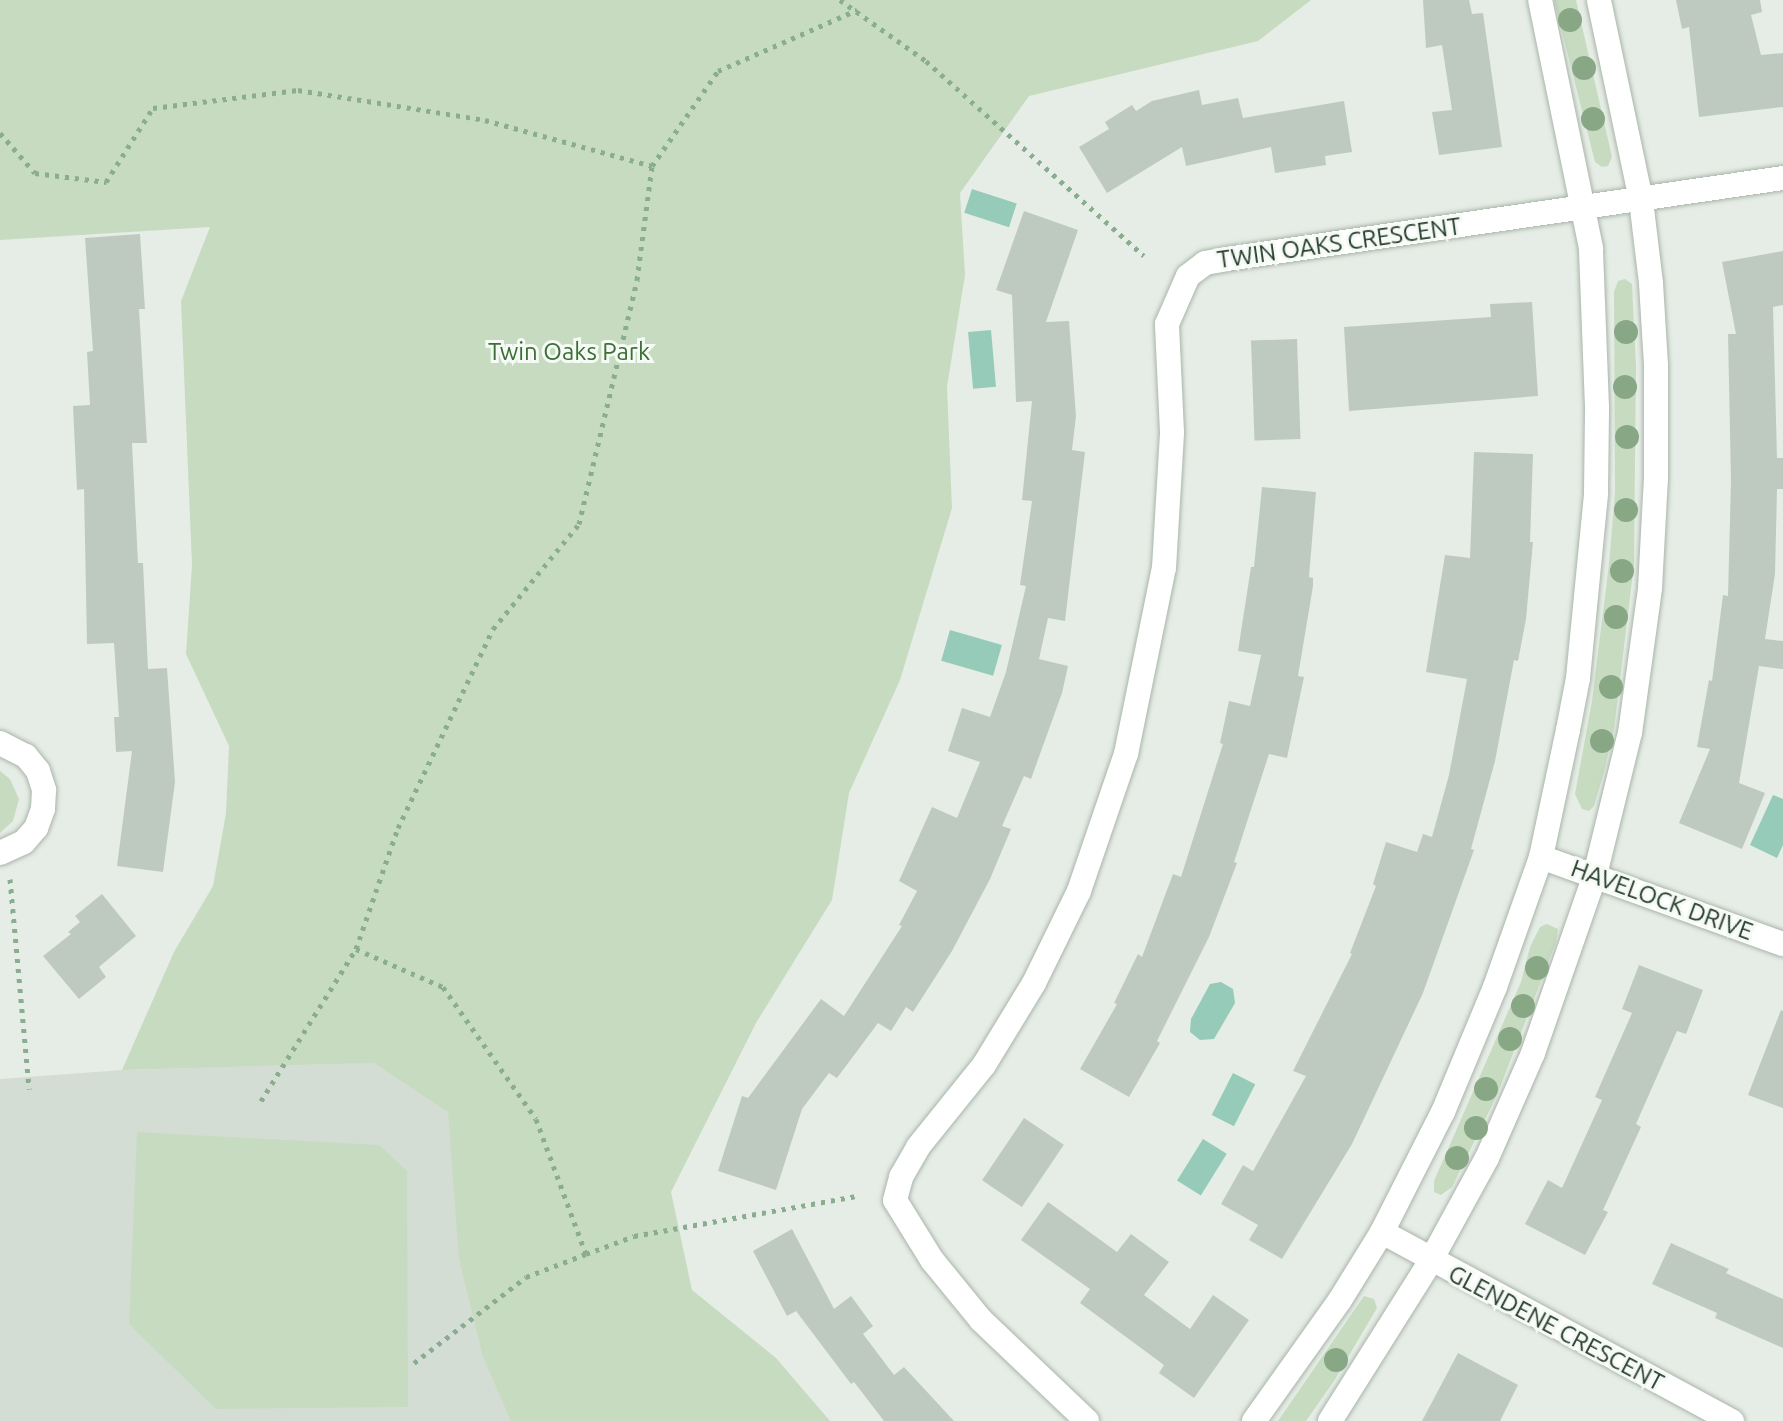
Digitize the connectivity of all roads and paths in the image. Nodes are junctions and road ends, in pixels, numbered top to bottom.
1 (840, 0) edge
2 (1540, 0) edge
3 (1599, 0) edge
4 (857, 10) junction
5 (0, 133) edge
6 (652, 166) junction
7 (1783, 178) edge
8 (1641, 200) junction
9 (1582, 207) junction
10 (1144, 256) dead end
11 (0, 743) edge
12 (4, 852) edge
13 (1541, 857) junction
14 (1595, 875) junction
15 (1783, 944) edge
16 (356, 949) junction
17 (29, 1089) dead end
18 (261, 1101) dead end
19 (856, 1196) dead end
20 (1382, 1232) junction
21 (586, 1254) junction
22 (1430, 1262) junction
23 (414, 1363) dead end
24 (1087, 1421) edge
25 (1254, 1421) edge
26 (1330, 1421) edge
27 (1732, 1421) edge

1 - 4 path
2 - 9 street
3 - 8 street
4 - 6 path
4 - 10 path
5 - 6 path
6 - 16 path
7 - 8 street
8 - 9 street
8 - 14 street
9 - 13 street
9 - 24 street, TWIN OAKS CRESCENT
11 - 12 street
12 - 17 path
13 - 14 street, HAVELOCK DRIVE
13 - 20 street
14 - 15 street, HAVELOCK DRIVE
14 - 22 street
16 - 18 path
16 - 21 path
19 - 21 path
20 - 22 street, GLENDENE CRESCENT
20 - 25 street
21 - 23 path
22 - 26 street
22 - 27 street, GLENDENE CRESCENT

